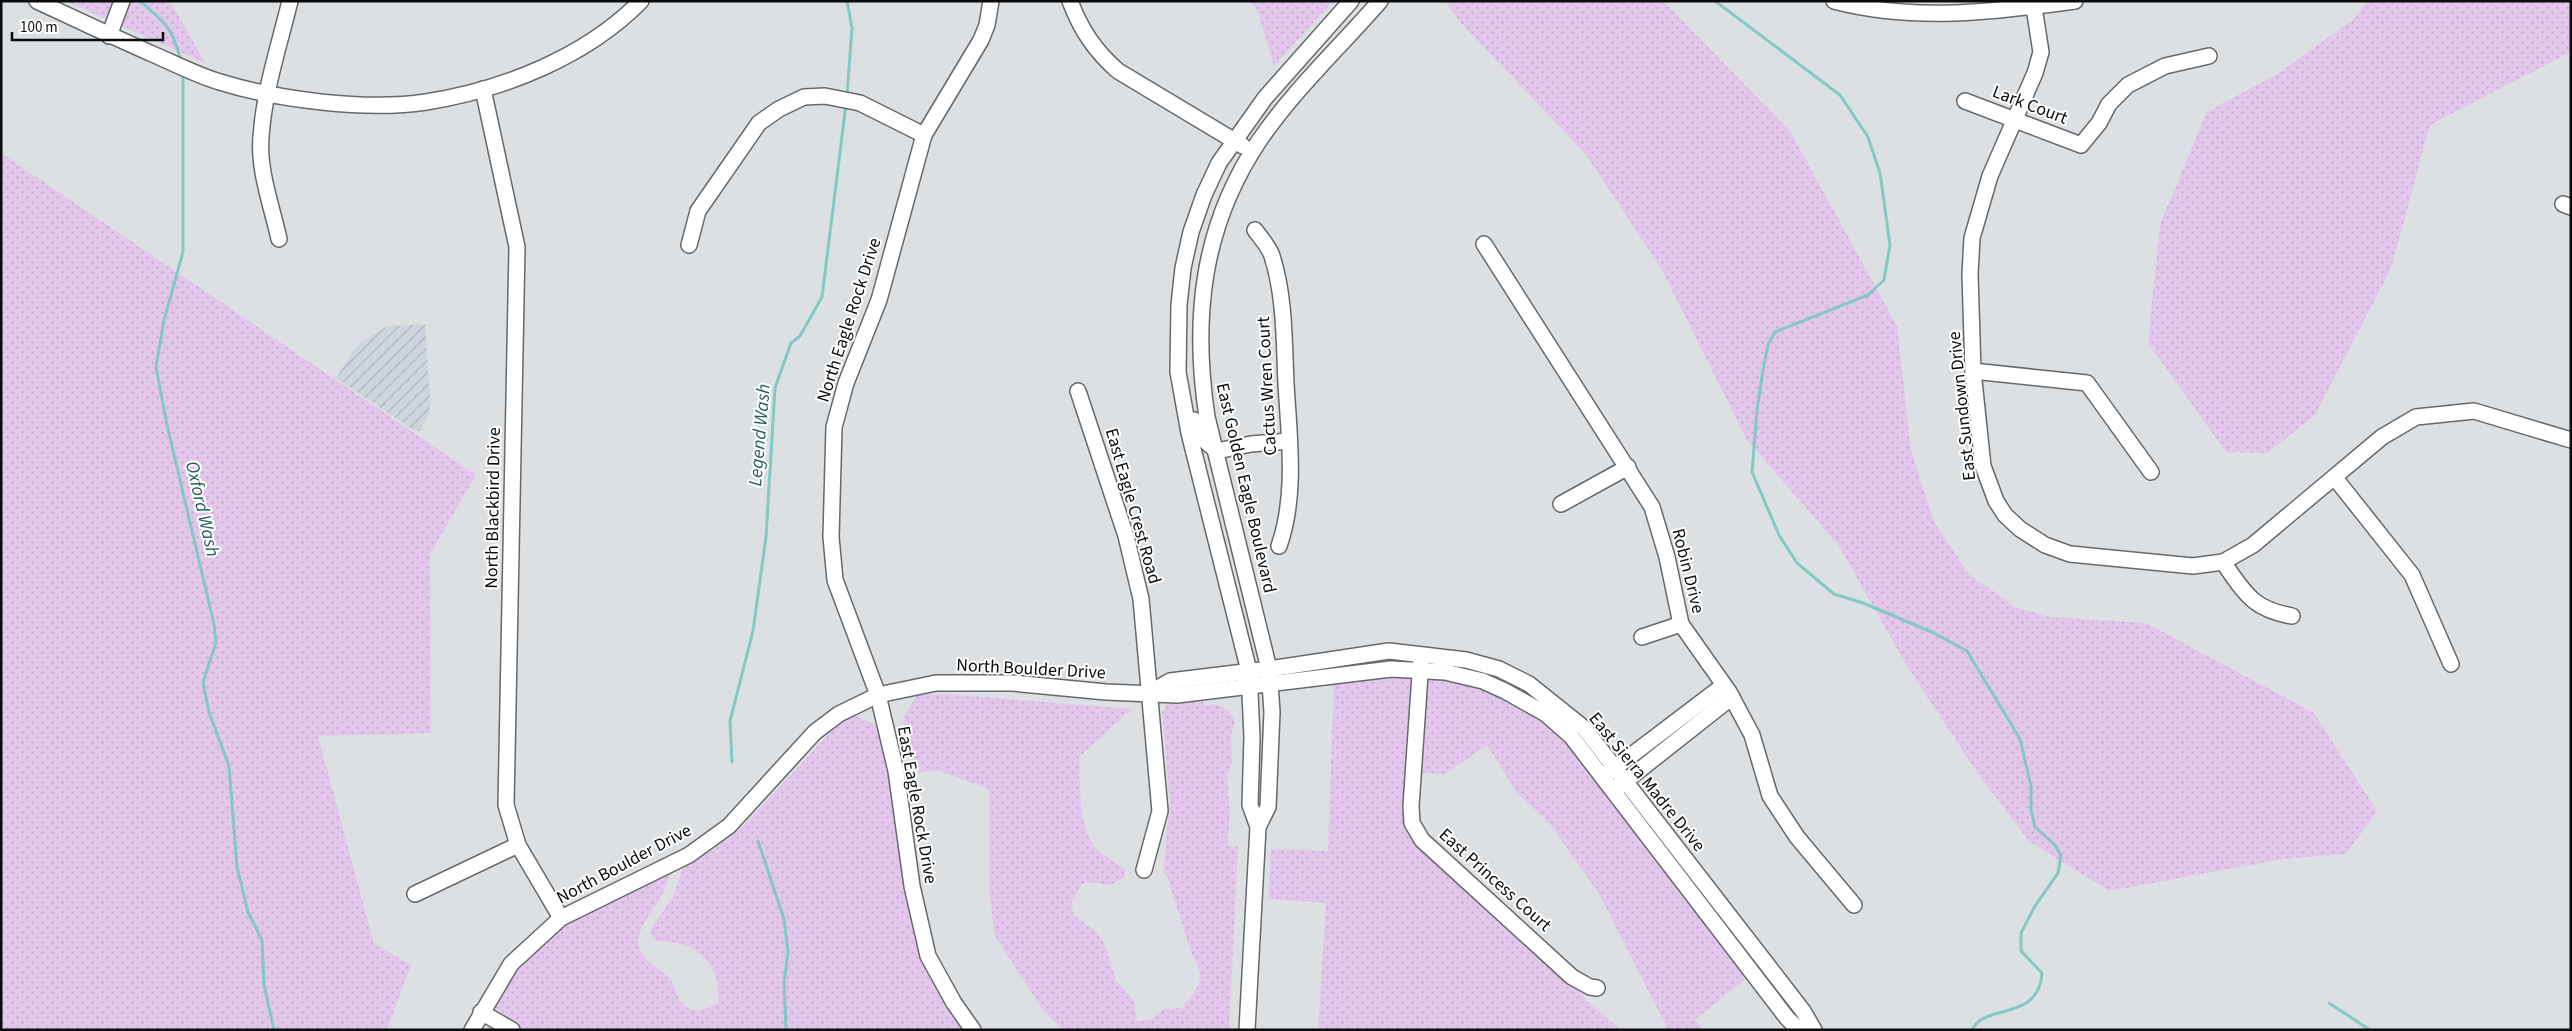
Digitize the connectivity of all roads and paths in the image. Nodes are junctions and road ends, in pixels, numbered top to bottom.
1 (37, 1) edge
2 (122, 1) edge
3 (290, 1) edge
4 (641, 1) edge
5 (991, 1) edge
6 (1070, 1) edge
7 (1351, 1) edge
8 (1380, 1) edge
9 (1834, 1) edge
10 (2075, 1) edge
11 (2034, 4) edge
12 (109, 36) junction
13 (2209, 56) dead end
14 (483, 88) junction
15 (267, 93) junction
16 (1965, 101) dead end
17 (2013, 121) junction
18 (924, 135) junction
19 (1234, 141) junction
20 (1252, 152) junction
21 (1255, 230) dead end
22 (278, 239) dead end
23 (1484, 244) dead end
24 (689, 245) dead end
25 (1973, 371) junction
26 (1178, 372) junction
27 (1078, 391) dead end
28 (2571, 440) edge
29 (1289, 441) junction
30 (1217, 451) junction
31 (1628, 467) junction
32 (2151, 472) dead end
33 (2334, 478) junction
34 (1561, 504) dead end
35 (1279, 546) dead end
36 (2223, 562) junction
37 (835, 580) joint
38 (2292, 616) dead end
39 (1682, 624) junction
40 (1642, 637) dead end
41 (1421, 654) junction
42 (2451, 664) dead end
43 (1421, 670) junction
44 (1270, 677) junction
45 (1250, 678) junction
46 (1728, 691) junction
47 (1151, 692) junction
48 (878, 695) junction
49 (1615, 767) junction
50 (1603, 777) junction
51 (1625, 781) junction
52 (1613, 791) junction
53 (1258, 827) junction
54 (518, 845) junction
55 (1144, 870) dead end
56 (415, 894) dead end
57 (1854, 905) dead end
58 (561, 918) junction
59 (1597, 988) dead end
60 (481, 1012) junction
61 (472, 1030) edge
62 (512, 1030) edge
63 (973, 1030) edge
64 (1247, 1030) edge
65 (1799, 1030) edge
66 (1814, 1030) edge

1 - 12 street
2 - 12 street
3 - 15 street
4 - 14 street
5 - 18 street, North Eagle Rock Drive
6 - 19 street
7 - 19 street, East Golden Eagle Boulevard
8 - 20 street, East Golden Eagle Boulevard
9 - 11 street
10 - 11 street
11 - 17 street, East Sundown Drive
12 - 15 street
13 - 17 street, Lark Court
14 - 15 street
14 - 54 street, North Blackbird Drive
15 - 22 street
16 - 17 street, Lark Court
17 - 25 street, East Sundown Drive
18 - 24 street
18 - 37 street, North Eagle Rock Drive
19 - 20 street
19 - 26 street, East Golden Eagle Boulevard
20 - 30 street, East Golden Eagle Boulevard
21 - 29 street, Cactus Wren Court
23 - 31 street, Robin Drive
25 - 32 street
25 - 36 street, East Sundown Drive
26 - 30 street
26 - 45 street, East Golden Eagle Boulevard
27 - 47 street, East Eagle Crest Road
28 - 33 street, East Sundown Drive
29 - 30 street
29 - 35 street, Cactus Wren Court
30 - 44 street, East Golden Eagle Boulevard
31 - 34 street
31 - 39 street, Robin Drive
33 - 36 street, East Sundown Drive
33 - 42 street
36 - 38 street
37 - 48 street, East Eagle Rock Drive
39 - 40 street
39 - 46 street, Robin Drive
41 - 43 street, East Princess Court
41 - 44 street, East Sierra Madre Drive
41 - 49 street, East Sierra Madre Drive
43 - 44 street, East Sierra Madre Drive
43 - 50 street, East Sierra Madre Drive
43 - 59 street, East Princess Court
44 - 45 street, North Boulder Drive
44 - 53 street, East Golden Eagle Boulevard
45 - 47 street, North Boulder Drive
45 - 53 street, East Golden Eagle Boulevard
46 - 49 street
46 - 51 street
46 - 57 street, Robin Drive
47 - 48 street, North Boulder Drive
47 - 55 street, East Eagle Crest Road
48 - 58 street, North Boulder Drive
48 - 63 street, East Eagle Rock Drive
49 - 50 street
49 - 51 street, East Sierra Madre Drive
50 - 52 street, East Sierra Madre Drive
51 - 52 street
51 - 66 street, East Sierra Madre Drive
52 - 65 street, East Sierra Madre Drive
53 - 64 street, East Golden Eagle Boulevard
54 - 56 street
54 - 58 street, North Blackbird Drive
58 - 60 street, North Boulder Drive
60 - 61 street, North Boulder Drive
60 - 62 street

